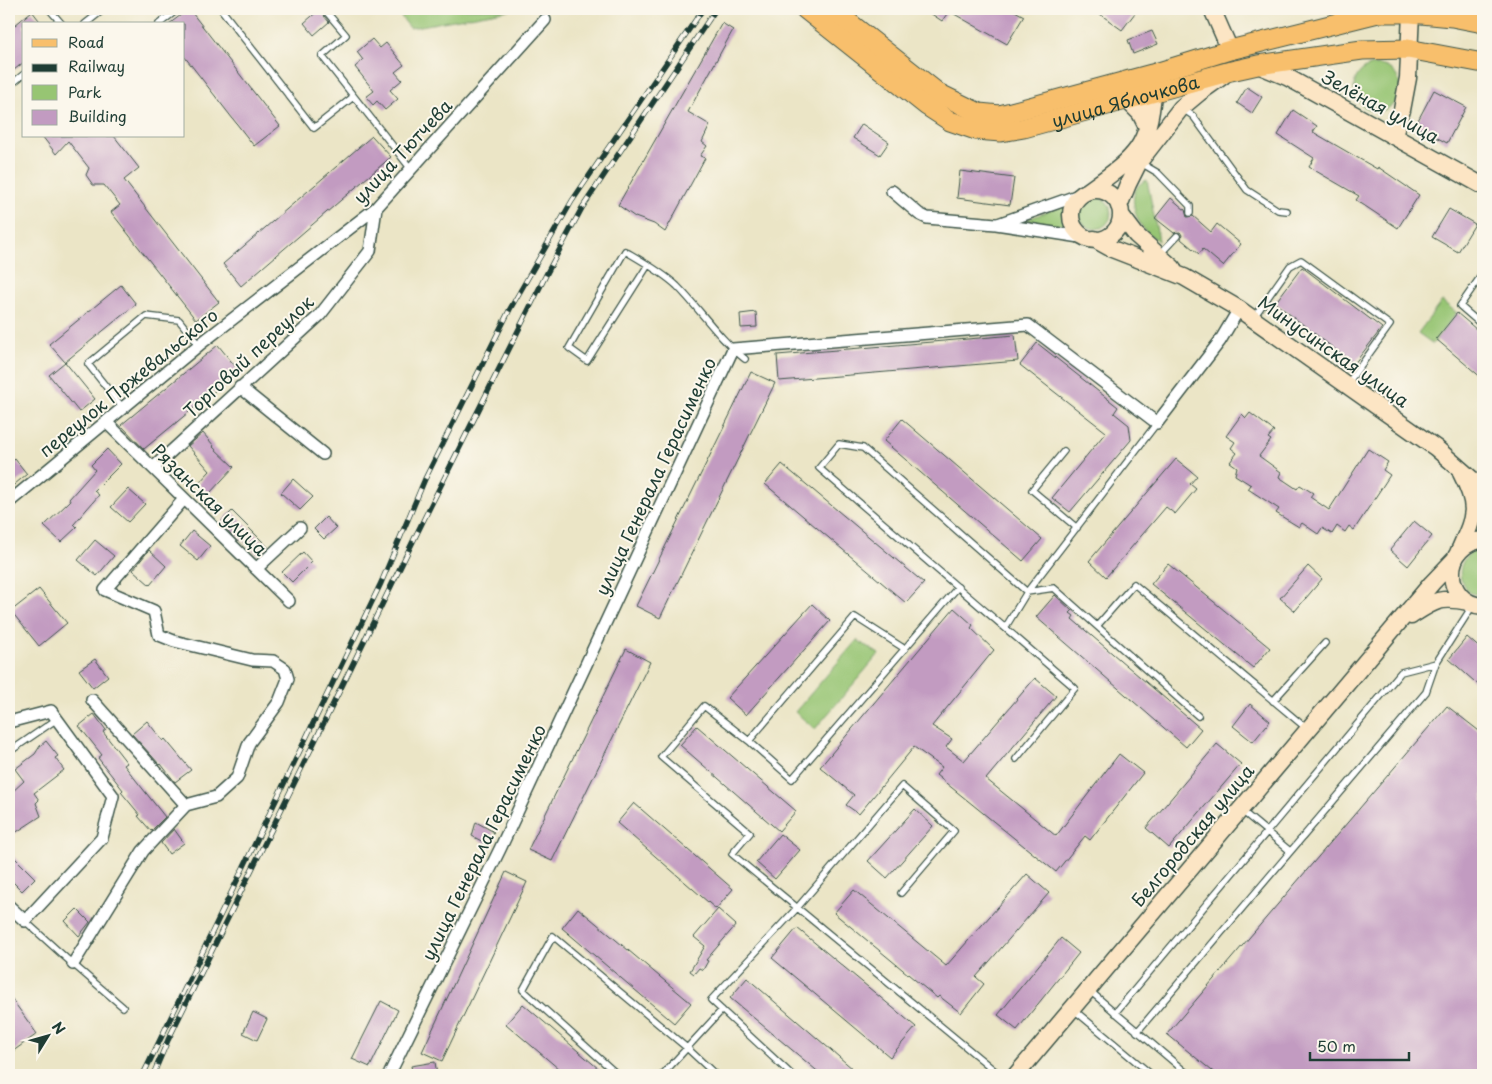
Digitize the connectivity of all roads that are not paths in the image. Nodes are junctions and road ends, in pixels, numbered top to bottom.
1 (49, 9) edge
2 (104, 9) edge
3 (178, 9) edge
4 (221, 9) edge
5 (324, 9) edge
6 (805, 9) edge
7 (832, 9) edge
8 (1212, 9) edge
9 (1379, 10) edge
10 (1411, 13) junction
11 (544, 20) dead end
12 (60, 22) edge
13 (88, 22) edge
14 (162, 22) edge
15 (1483, 23) edge
16 (1408, 49) junction
17 (1230, 50) junction
18 (1483, 63) edge
19 (1258, 65) junction
20 (1231, 71) junction
21 (22, 76) edge
22 (9, 86) edge
23 (1153, 93) junction
24 (354, 97) junction
25 (1127, 100) junction
26 (1181, 108) junction
27 (1148, 129) junction
28 (1394, 135) junction
29 (1139, 162) junction
30 (411, 169) junction
31 (1483, 186) edge
32 (892, 191) dead end
33 (1085, 192) junction
34 (376, 208) junction
35 (1120, 211) junction
36 (1287, 211) dead end
37 (1190, 213) dead end
38 (996, 224) junction
39 (1177, 236) dead end
40 (1091, 238) junction
41 (1158, 256) junction
42 (648, 265) junction
43 (1483, 273) edge
44 (1184, 278) junction
45 (246, 308) joint
46 (1246, 314) junction
47 (1483, 326) edge
48 (199, 345) junction
49 (733, 349) junction
50 (745, 359) dead end
51 (1347, 385) junction
52 (240, 387) junction
53 (123, 408) junction
54 (106, 422) junction
55 (1157, 423) junction
56 (1064, 451) dead end
57 (323, 454) dead end
58 (1456, 464) junction
59 (153, 468) junction
60 (1483, 489) edge
61 (184, 498) junction
62 (9, 502) edge
63 (300, 528) dead end
64 (1077, 528) junction
65 (1483, 540) edge
66 (1456, 556) junction
67 (256, 569) junction
68 (958, 587) junction
69 (1027, 592) junction
70 (289, 601) dead end
71 (1477, 605) edge
72 (1400, 622) junction
73 (1097, 626) junction
74 (1005, 628) junction
75 (1324, 643) dead end
76 (905, 649) junction
77 (1436, 664) junction
78 (92, 700) dead end
79 (1273, 700) junction
80 (54, 715) junction
81 (1198, 716) dead end
82 (9, 722) edge
83 (1308, 730) junction
84 (749, 741) junction
85 (9, 752) edge
86 (1016, 758) dead end
87 (186, 805) junction
88 (1240, 810) junction
89 (1266, 832) junction
90 (1290, 852) junction
91 (901, 893) dead end
92 (9, 906) edge
93 (797, 908) junction
94 (25, 921) junction
95 (73, 964) junction
96 (1088, 990) junction
97 (123, 1007) dead end
98 (1072, 1009) junction
99 (722, 1010) junction
100 (1115, 1013) junction
101 (1137, 1032) junction
102 (687, 1048) junction
103 (389, 1075) edge
104 (618, 1075) edge
105 (662, 1075) edge
106 (716, 1075) edge
107 (792, 1075) edge
108 (1000, 1075) edge
109 (1016, 1075) edge
110 (1152, 1075) edge
111 (1189, 1075) edge

1 - 12 lane
2 - 13 lane
3 - 14 lane
4 - 24 lane
5 - 24 lane
6 - 25 main road, улица Яблочкова
7 - 17 main road, улица Яблочкова
8 - 17 main road
9 - 10 main road, улица Яблочкова
9 - 17 main road, улица Яблочкова
10 - 15 main road, улица Яблочкова
10 - 16 main road
11 - 30 street, улица Тютчева
16 - 18 main road, улица Яблочкова
16 - 19 main road, улица Яблочкова
16 - 28 main road
19 - 20 main road, улица Яблочкова
19 - 28 main road, Зелёная улица
20 - 23 main road, улица Яблочкова
20 - 26 main road
21 - 22 lane
23 - 25 main road, улица Яблочкова
23 - 27 main road
24 - 30 lane
25 - 27 main road
26 - 29 main road
26 - 36 lane
27 - 33 main road
28 - 31 main road, Зелёная улица
29 - 35 main road
29 - 37 lane
30 - 34 street, улица Тютчева
32 - 38 street
33 - 35 main road
33 - 38 street
33 - 40 main road
34 - 45 street, улица Тютчева
34 - 52 street, Торговый переулок
35 - 40 main road
35 - 41 main road, Минусинская улица
38 - 40 street
39 - 41 lane
40 - 44 main road, Минусинская улица
41 - 44 main road, Минусинская улица
42 - 42 lane
42 - 49 lane
43 - 47 lane
44 - 46 main road, Минусинская улица
45 - 48 street, переулок Пржевальского
46 - 51 main road, Минусинская улица
46 - 51 lane
46 - 55 street
48 - 53 street, переулок Пржевальского
48 - 53 lane
49 - 50 lane
49 - 55 street, улица Генерала Герасименко
49 - 103 street, улица Генерала Герасименко
51 - 58 main road, Минусинская улица
52 - 57 street
52 - 59 street, Торговый переулок
53 - 54 street, переулок Пржевальского
54 - 59 street, Рязанская улица
54 - 62 street, переулок Пржевальского
55 - 64 lane
56 - 64 lane
58 - 60 main road, Минусинская улица
58 - 66 main road, Минусинская улица
59 - 61 street, Рязанская улица
61 - 67 street, Рязанская улица
61 - 87 street
63 - 67 street
64 - 69 lane
65 - 66 main road
66 - 71 main road
66 - 72 main road, Белгородская улица
67 - 70 street, Рязанская улица
68 - 69 lane
68 - 74 lane
68 - 76 lane
69 - 73 lane
69 - 74 lane
71 - 72 main road, Белгородская улица
71 - 77 lane
72 - 83 main road, Белгородская улица
73 - 79 lane
73 - 81 lane
74 - 86 lane
75 - 79 lane
76 - 84 lane
76 - 84 lane
77 - 89 lane
77 - 90 lane
78 - 87 street
79 - 83 lane
80 - 82 street
80 - 85 lane
80 - 94 street
83 - 88 main road, Белгородская улица
84 - 93 lane
87 - 95 street
88 - 89 lane
88 - 96 main road, Белгородская улица
89 - 90 lane
89 - 100 lane
90 - 101 lane
91 - 93 lane
92 - 94 street
93 - 99 lane
93 - 108 lane
94 - 95 lane
95 - 97 lane
96 - 98 main road, Белгородская улица
96 - 100 lane
98 - 109 main road, Белгородская улица
98 - 110 lane
99 - 102 lane
99 - 107 lane
100 - 101 lane
101 - 111 lane
102 - 104 lane
102 - 105 lane
102 - 106 lane

